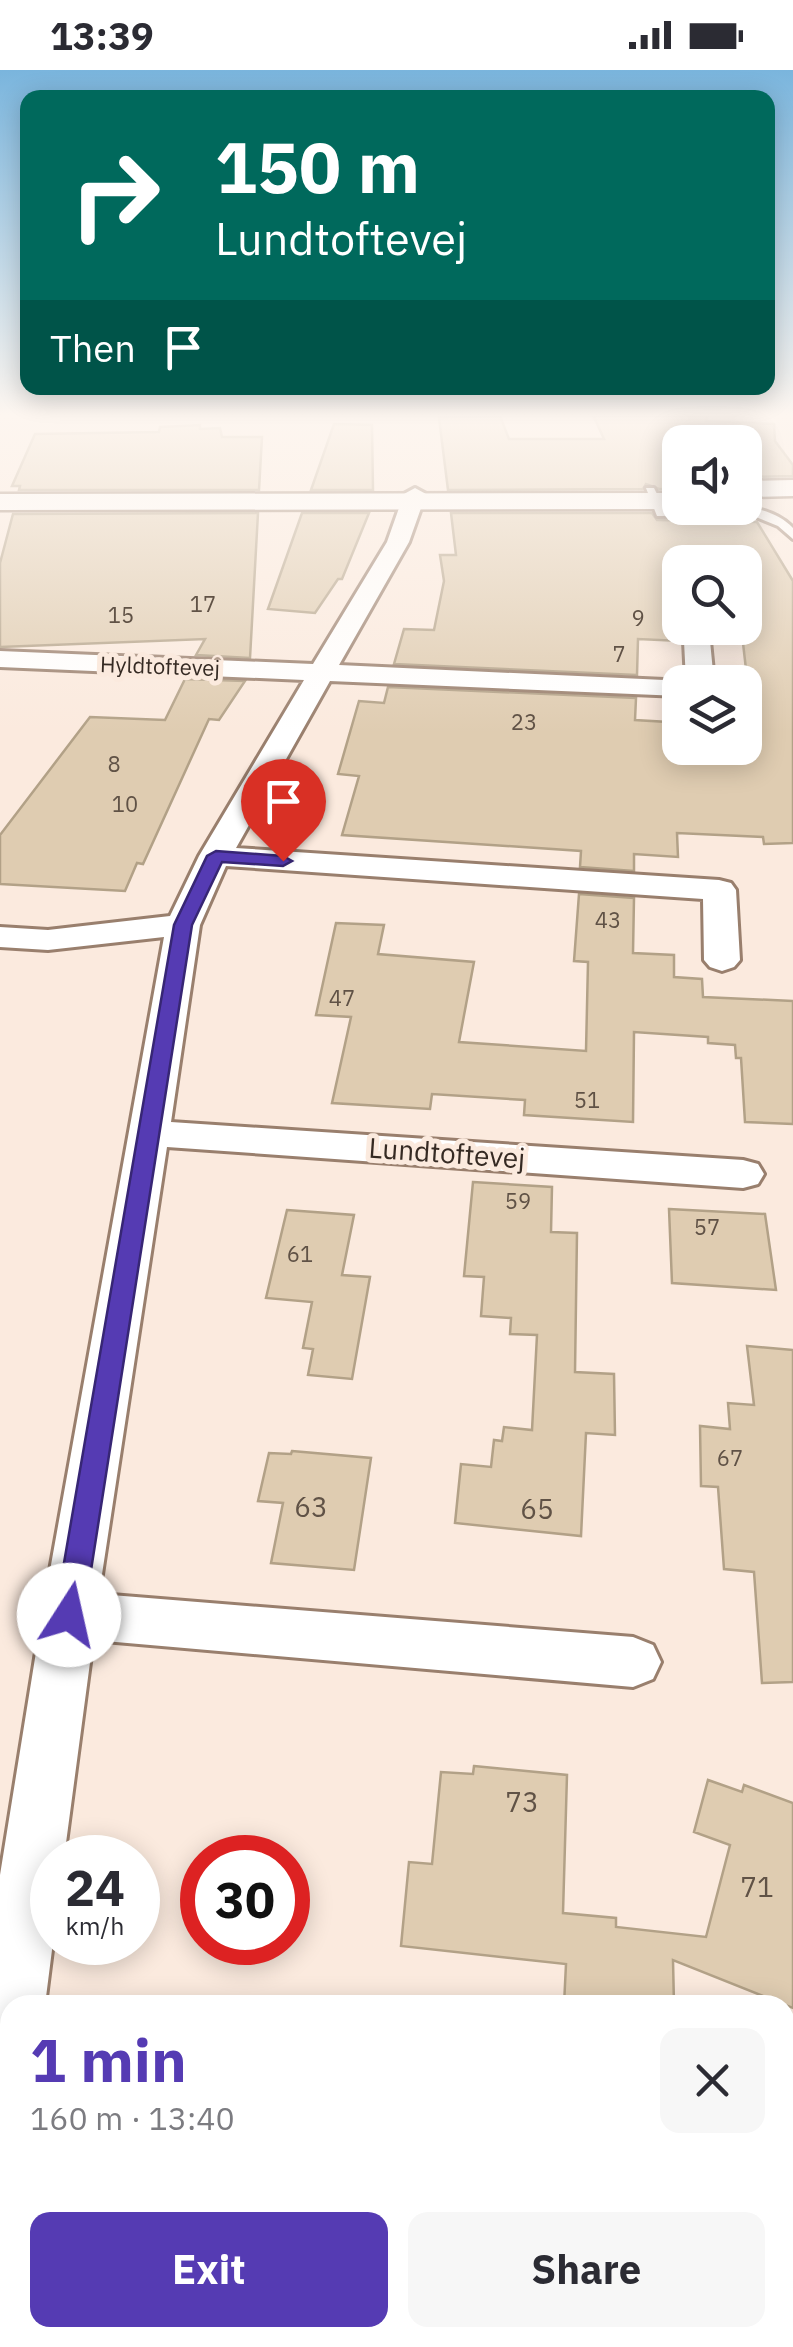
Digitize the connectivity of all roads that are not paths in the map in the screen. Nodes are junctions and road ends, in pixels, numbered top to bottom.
1 (406, 520) edge
2 (0, 659) edge
3 (320, 673) junction
4 (662, 687) edge
5 (216, 856) junction
6 (183, 925) junction
7 (0, 937) edge
8 (722, 960) dead end
9 (151, 1133) junction
10 (743, 1174) dead end
11 (69, 1615) junction
12 (634, 1662) dead end
13 (14, 1995) edge

1 - 3 street
2 - 3 street, Hyldtoftevej
3 - 4 street
3 - 5 street
5 - 6 street
5 - 8 street
6 - 7 street
6 - 9 street
9 - 10 street, Lundtoftevej
9 - 11 street
11 - 12 street
11 - 13 street

